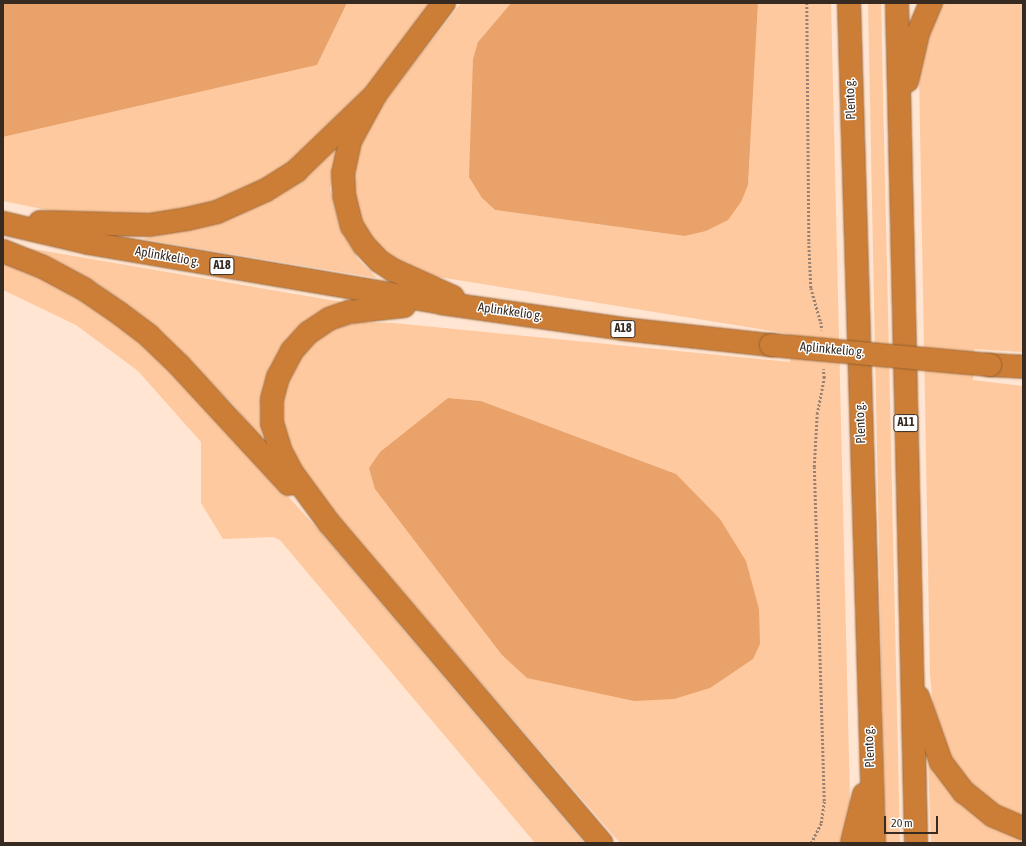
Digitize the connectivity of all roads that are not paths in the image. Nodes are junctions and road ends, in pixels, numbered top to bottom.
1 (444, 3) edge
2 (849, 3) edge
3 (897, 3) edge
4 (931, 3) edge
5 (375, 95) junction
6 (899, 114) junction
7 (3, 222) edge
8 (3, 251) edge
9 (441, 303) junction
10 (476, 307) junction
11 (1023, 367) edge
12 (329, 523) junction
13 (912, 677) junction
14 (870, 768) junction
15 (571, 806) junction
16 (1023, 828) edge
17 (601, 843) edge
18 (606, 843) edge
19 (852, 843) edge
20 (874, 843) edge
21 (916, 843) edge

1 - 5 highway
2 - 14 highway, Plento g.
3 - 6 highway, A11
4 - 6 highway
5 - 7 highway
5 - 10 highway
6 - 13 highway, A11
7 - 9 highway, Aplinkkelio g. / A18
8 - 12 highway
9 - 10 highway, Aplinkkelio g. / A18
9 - 12 highway
10 - 11 highway, Aplinkkelio g. / A18, bridge
12 - 15 highway
13 - 16 highway
13 - 21 highway, A11
14 - 19 highway
14 - 20 highway, Plento g.
15 - 17 highway
15 - 18 highway

